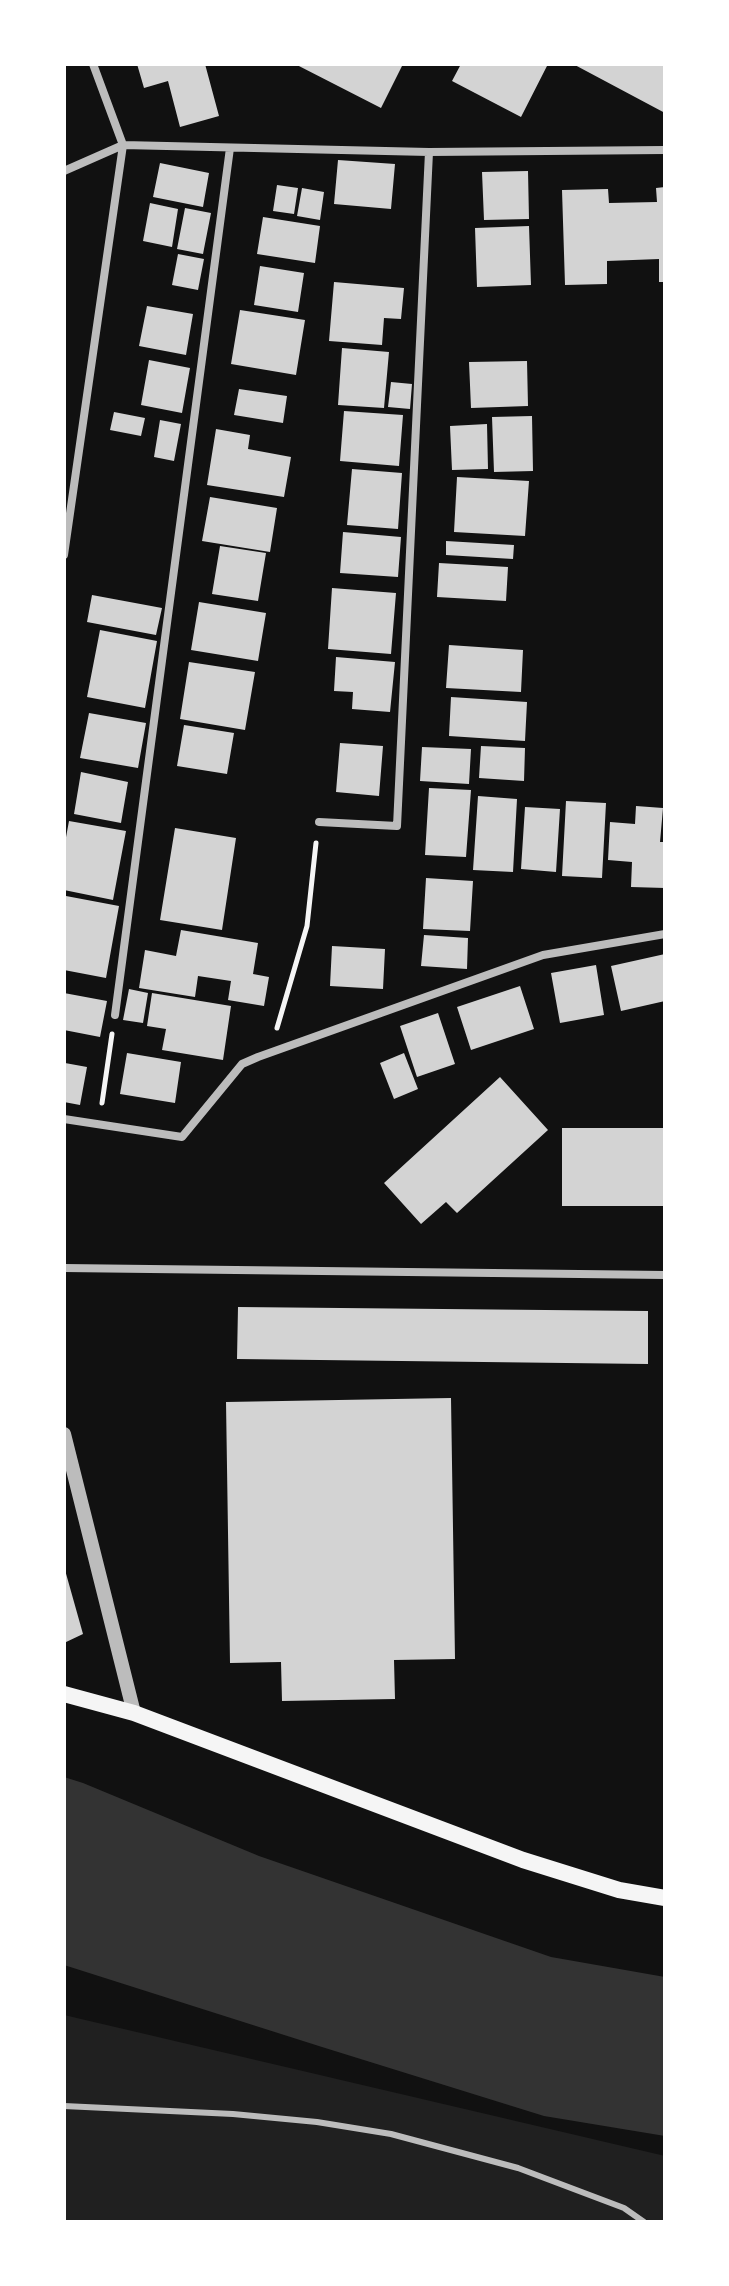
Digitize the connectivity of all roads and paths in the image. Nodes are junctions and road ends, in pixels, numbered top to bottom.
1 (93, 64) edge
2 (123, 145) junction
3 (230, 148) junction
4 (665, 150) edge
5 (429, 152) junction
6 (64, 171) edge
7 (64, 555) edge
8 (319, 822) joint
9 (665, 934) edge
10 (115, 1015) joint
11 (269, 1053) junction
12 (64, 1119) edge
13 (99, 1124) junction
14 (64, 1268) edge
15 (665, 1275) edge
16 (64, 1434) edge
17 (64, 1694) edge
18 (134, 1713) junction
19 (665, 1898) edge
20 (64, 2106) edge
21 (644, 2222) edge

1 - 2 street
2 - 3 street
2 - 6 street
2 - 7 street
3 - 5 street
3 - 10 street
4 - 5 street
5 - 8 street
8 - 11 path
9 - 11 street
10 - 13 path
11 - 13 street
12 - 13 street
14 - 15 street
16 - 18 street
17 - 18 main road
18 - 19 main road
20 - 21 lane

